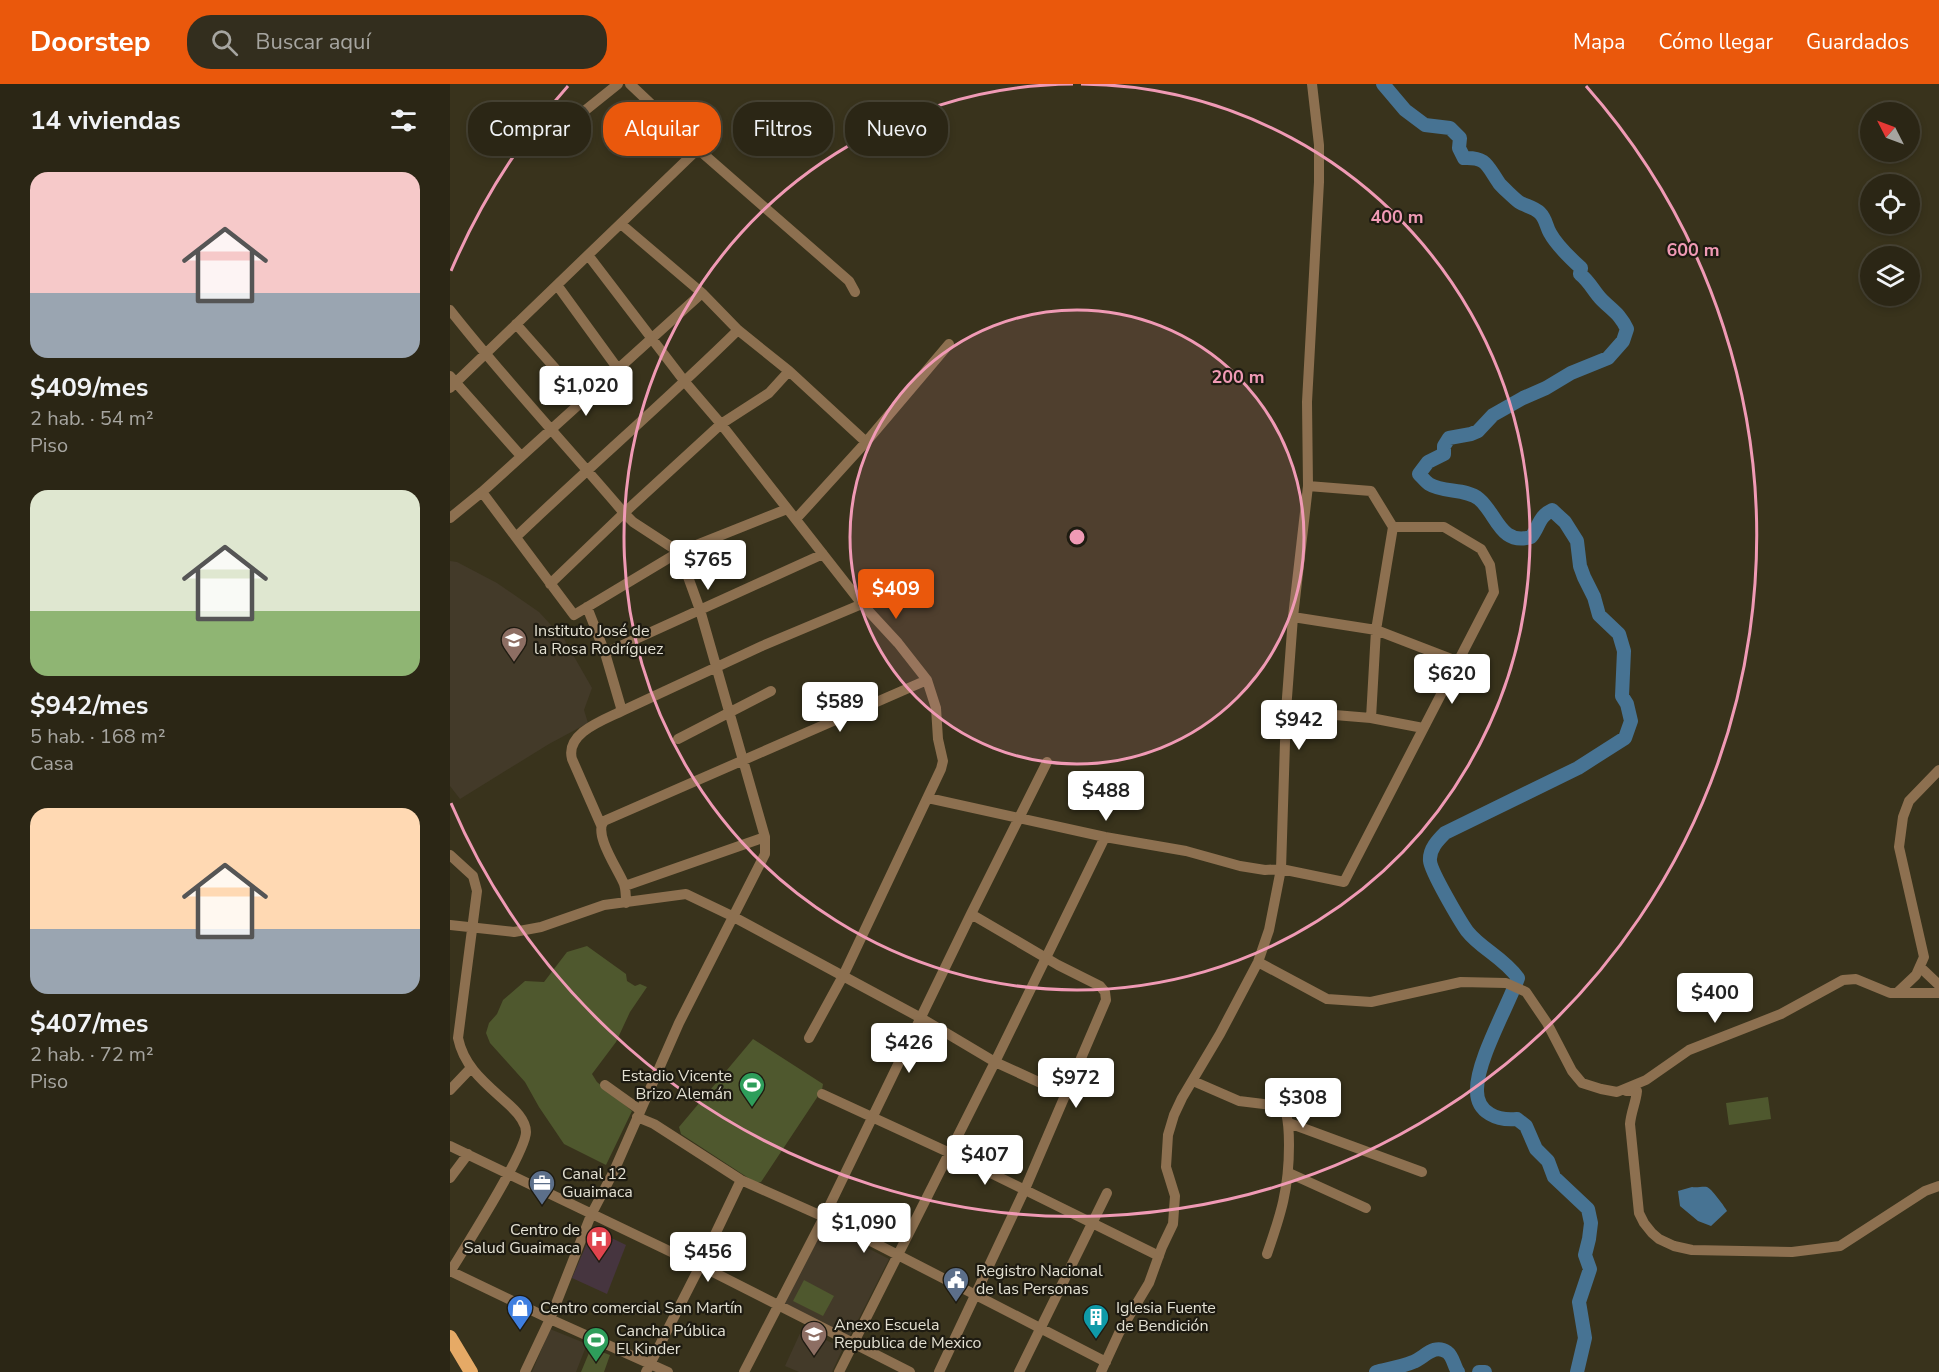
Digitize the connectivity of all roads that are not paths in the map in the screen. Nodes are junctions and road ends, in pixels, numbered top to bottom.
1 (618, 84) edge
2 (630, 84) edge
3 (1312, 84) edge
4 (649, 102) edge
5 (591, 106) edge
6 (691, 156) edge
7 (706, 156) edge
8 (621, 224) junction
9 (588, 255) junction
10 (557, 285) junction
11 (855, 292) dead end
12 (702, 293) junction
13 (450, 310) edge
14 (516, 324) junction
15 (738, 330) junction
16 (653, 338) junction
17 (949, 344) dead end
18 (485, 354) junction
19 (618, 369) junction
20 (789, 371) junction
21 (452, 382) edge
22 (685, 382) junction
23 (583, 400) junction
24 (721, 424) junction
25 (552, 429) junction
26 (866, 442) junction
27 (521, 456) junction
28 (587, 469) junction
29 (1308, 486) junction
30 (482, 492) junction
31 (788, 509) junction
32 (624, 513) junction
33 (450, 518) edge
34 (796, 519) junction
35 (1393, 527) junction
36 (516, 537) junction
37 (680, 552) junction
38 (823, 554) junction
39 (550, 584) junction
40 (862, 604) junction
41 (587, 607) junction
42 (699, 610) junction
43 (1293, 617) junction
44 (1376, 630) junction
45 (604, 653) junction
46 (1459, 662) junction
47 (716, 668) junction
48 (927, 680) junction
49 (771, 691) dead end
50 (622, 711) junction
51 (1286, 711) junction
52 (729, 712) junction
53 (1371, 718) junction
54 (1423, 728) junction
55 (678, 738) dead end
56 (742, 760) junction
57 (1047, 762) dead end
58 (1939, 770) edge
59 (928, 798) junction
60 (1019, 818) junction
61 (601, 825) junction
62 (765, 837) junction
63 (1106, 837) junction
64 (450, 855) edge
65 (1281, 870) junction
66 (626, 886) junction
67 (626, 903) junction
68 (971, 914) junction
69 (732, 916) junction
70 (450, 925) edge
71 (473, 927) junction
72 (1046, 958) junction
73 (1258, 962) junction
74 (1920, 967) junction
75 (843, 975) junction
76 (1939, 985) edge
77 (1897, 993) junction
78 (1939, 993) edge
79 (921, 1018) junction
80 (454, 1038) edge
81 (809, 1038) dead end
82 (995, 1062) junction
83 (470, 1069) junction
84 (1193, 1081) junction
85 (605, 1085) dead end
86 (450, 1090) edge
87 (1617, 1092) junction
88 (822, 1094) dead end
89 (1067, 1095) junction
90 (638, 1114) junction
91 (872, 1118) junction
92 (1289, 1123) junction
93 (450, 1146) edge
94 (950, 1153) junction
95 (468, 1154) junction
96 (1422, 1172) dead end
97 (1289, 1173) junction
98 (508, 1174) junction
99 (450, 1178) edge
100 (741, 1180) junction
101 (1939, 1185) edge
102 (1025, 1189) junction
103 (1107, 1194) dead end
104 (1366, 1208) dead end
105 (591, 1215) junction
106 (824, 1217) junction
107 (1092, 1222) junction
108 (1267, 1254) dead end
109 (899, 1256) junction
110 (1159, 1256) junction
111 (700, 1266) junction
112 (450, 1271) edge
113 (974, 1295) junction
114 (778, 1305) junction
115 (550, 1319) junction
116 (1040, 1327) junction
117 (450, 1337) edge
118 (854, 1344) junction
119 (1104, 1367) edge
120 (649, 1368) edge
121 (471, 1372) edge
122 (525, 1372) edge
123 (668, 1372) edge
124 (744, 1372) edge
125 (839, 1372) edge
126 (910, 1372) edge
127 (939, 1372) edge
128 (1019, 1372) edge

1 - 5 street
2 - 4 street
3 - 29 street
6 - 8 street
7 - 11 street
8 - 9 street
8 - 12 street
9 - 10 street
9 - 16 street
10 - 14 street
10 - 19 street
12 - 15 street
12 - 16 street
13 - 18 street
14 - 18 street
14 - 23 street
15 - 20 street
15 - 22 street
16 - 19 street
16 - 22 street
17 - 26 street
18 - 21 street
18 - 25 street
19 - 23 street
20 - 24 street
20 - 26 street
21 - 27 street
22 - 24 street
22 - 28 street
23 - 25 street
24 - 31 street
24 - 32 street
25 - 27 street
25 - 28 street
26 - 34 street
27 - 30 street
28 - 32 street
28 - 36 street
29 - 35 street
29 - 43 street
30 - 33 street
30 - 36 street
31 - 34 street
31 - 37 street
32 - 37 street
32 - 39 street
34 - 38 street
35 - 44 street
35 - 46 street
36 - 39 street
37 - 41 street
37 - 42 street
38 - 40 street
38 - 42 street
39 - 41 street
40 - 47 street
40 - 48 street
41 - 45 street
42 - 45 street
42 - 47 street
43 - 44 street
43 - 51 street
44 - 46 street
44 - 53 street
45 - 50 street
46 - 54 street
47 - 50 street
47 - 52 street
48 - 56 street
48 - 59 street
49 - 52 street
50 - 61 street
51 - 53 street
51 - 65 street
52 - 55 street
52 - 56 street
53 - 54 street
54 - 65 street
56 - 61 street
56 - 62 street
57 - 60 street
58 - 74 street
59 - 60 street
59 - 75 street
60 - 63 street
60 - 68 street
61 - 66 street
62 - 66 street
62 - 69 street
63 - 65 street
63 - 72 street
64 - 71 street
65 - 73 street
66 - 67 street
67 - 69 street
67 - 71 street
68 - 72 street
68 - 79 street
69 - 75 street
69 - 90 street
70 - 71 street
71 - 80 street
72 - 82 street
72 - 89 street
73 - 84 street
73 - 87 street
74 - 76 street
74 - 77 street
75 - 79 street
75 - 81 street
77 - 78 street
77 - 87 street
79 - 82 street
79 - 91 street
80 - 83 street
82 - 89 street
82 - 94 street
83 - 86 street
83 - 98 street
84 - 92 street
84 - 110 street
85 - 90 street
87 - 101 street
88 - 91 street
89 - 102 street
90 - 100 street
90 - 105 street
91 - 94 street
91 - 106 street
92 - 96 street
92 - 97 street
93 - 95 street
94 - 102 street
94 - 109 street
95 - 98 street
95 - 99 street
97 - 104 street
97 - 108 street
98 - 105 street
98 - 112 street
100 - 106 street
100 - 111 street
102 - 107 street
102 - 113 street
103 - 107 street
105 - 111 street
105 - 115 street
106 - 109 street
106 - 114 street
107 - 110 street
107 - 116 street
109 - 113 street
109 - 118 street
110 - 119 street
111 - 114 street
111 - 120 street
112 - 115 street
113 - 116 street
113 - 127 street
114 - 118 street
114 - 124 street
115 - 120 street
115 - 122 street
116 - 119 street
116 - 128 street
117 - 121 main road
118 - 125 street
118 - 126 street
120 - 123 street

